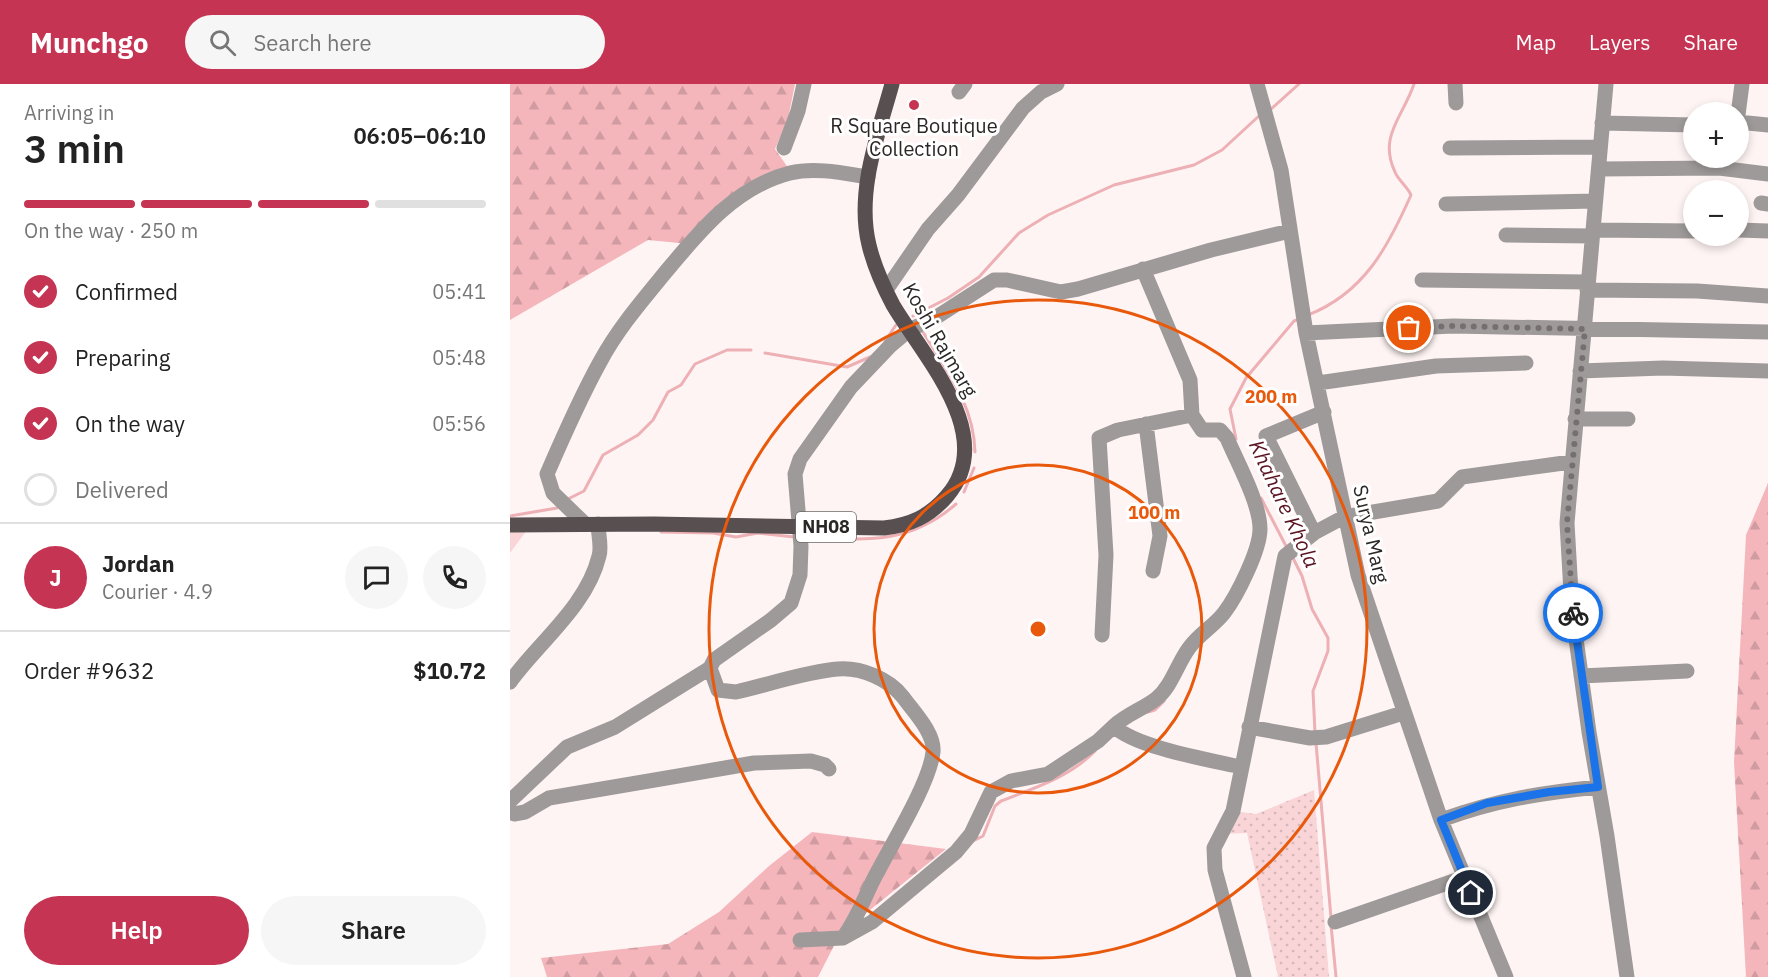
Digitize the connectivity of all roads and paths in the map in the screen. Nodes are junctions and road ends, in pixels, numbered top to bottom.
1 (804, 84) edge
2 (891, 84) edge
3 (1057, 84) edge
4 (1257, 84) edge
5 (1455, 84) edge
6 (1606, 84) edge
7 (1742, 84) edge
8 (1740, 102) edge
9 (1456, 103) dead end
10 (1602, 123) junction
11 (1749, 123) edge
12 (1683, 125) edge
13 (1768, 125) edge
14 (1600, 147) junction
15 (784, 148) dead end
16 (1450, 148) dead end
17 (1599, 169) junction
18 (1768, 174) edge
19 (868, 177) junction
20 (1595, 201) junction
21 (1446, 204) dead end
22 (1749, 230) edge
23 (1290, 231) junction
24 (1683, 231) edge
25 (1768, 231) edge
26 (1593, 233) junction
27 (1506, 235) dead end
28 (1143, 269) junction
29 (1422, 280) dead end
30 (1588, 286) junction
31 (886, 290) junction
32 (1768, 296) edge
33 (1306, 329) junction
34 (1585, 329) junction
35 (909, 330) junction
36 (1768, 332) edge
37 (1526, 363) dead end
38 (1768, 370) edge
39 (1581, 371) junction
40 (1318, 383) junction
41 (1324, 412) junction
42 (1192, 415) junction
43 (1575, 419) junction
44 (1628, 419) dead end
45 (1146, 424) junction
46 (1571, 462) junction
47 (1344, 517) junction
48 (592, 524) junction
49 (510, 525) edge
50 (800, 527) junction
51 (1314, 533) junction
52 (1153, 571) dead end
53 (1102, 635) dead end
54 (710, 668) junction
55 (1687, 671) dead end
56 (1581, 676) junction
57 (510, 682) edge
58 (1403, 713) junction
59 (1249, 727) junction
60 (1118, 730) junction
61 (1241, 767) junction
62 (829, 769) dead end
63 (1598, 787) junction
64 (510, 801) edge
65 (510, 811) edge
66 (1441, 820) junction
67 (1465, 877) junction
68 (1335, 922) dead end
69 (843, 938) junction
70 (801, 940) dead end
71 (1244, 977) edge
72 (1506, 977) edge
73 (1627, 977) edge

1 - 15 street
2 - 19 main road, Koshi Rajmarg / NH08
3 - 31 street
4 - 23 street, Surya Marg
5 - 9 street
6 - 10 street
7 - 8 street
10 - 12 street
10 - 14 street
11 - 13 street
14 - 16 street
14 - 17 street
17 - 18 street
17 - 20 street
19 - 31 main road, Koshi Rajmarg / NH08
19 - 48 street
20 - 21 street
20 - 26 street
22 - 25 street
23 - 28 street
23 - 33 street, Surya Marg
24 - 26 street
26 - 27 street
26 - 30 street
28 - 35 street
28 - 42 street
29 - 30 street
30 - 32 street
30 - 34 street
31 - 35 main road, Koshi Rajmarg / NH08
33 - 34 street
33 - 40 street, Surya Marg
34 - 36 street
34 - 39 street
35 - 50 street
35 - 50 main road, Koshi Rajmarg / NH08
37 - 40 street
38 - 39 street
39 - 43 street
40 - 41 street, Surya Marg
41 - 47 street, Surya Marg
41 - 51 street
42 - 45 street
42 - 60 street
43 - 44 street
43 - 46 street
45 - 52 street
45 - 53 street
46 - 47 street
46 - 56 street
47 - 51 street
47 - 58 street, Surya Marg
48 - 49 main road, Koshi Rajmarg / NH08
48 - 50 main road, Koshi Rajmarg / NH08
48 - 57 street
50 - 54 street
51 - 59 street
54 - 64 street
54 - 69 street
55 - 56 street
56 - 63 street
58 - 59 street
58 - 66 street, Surya Marg
59 - 61 street
60 - 61 street
60 - 69 street
61 - 71 street
62 - 65 street
63 - 66 street
63 - 73 street
66 - 67 street, Surya Marg
67 - 68 street
67 - 72 street, Surya Marg
69 - 70 street

